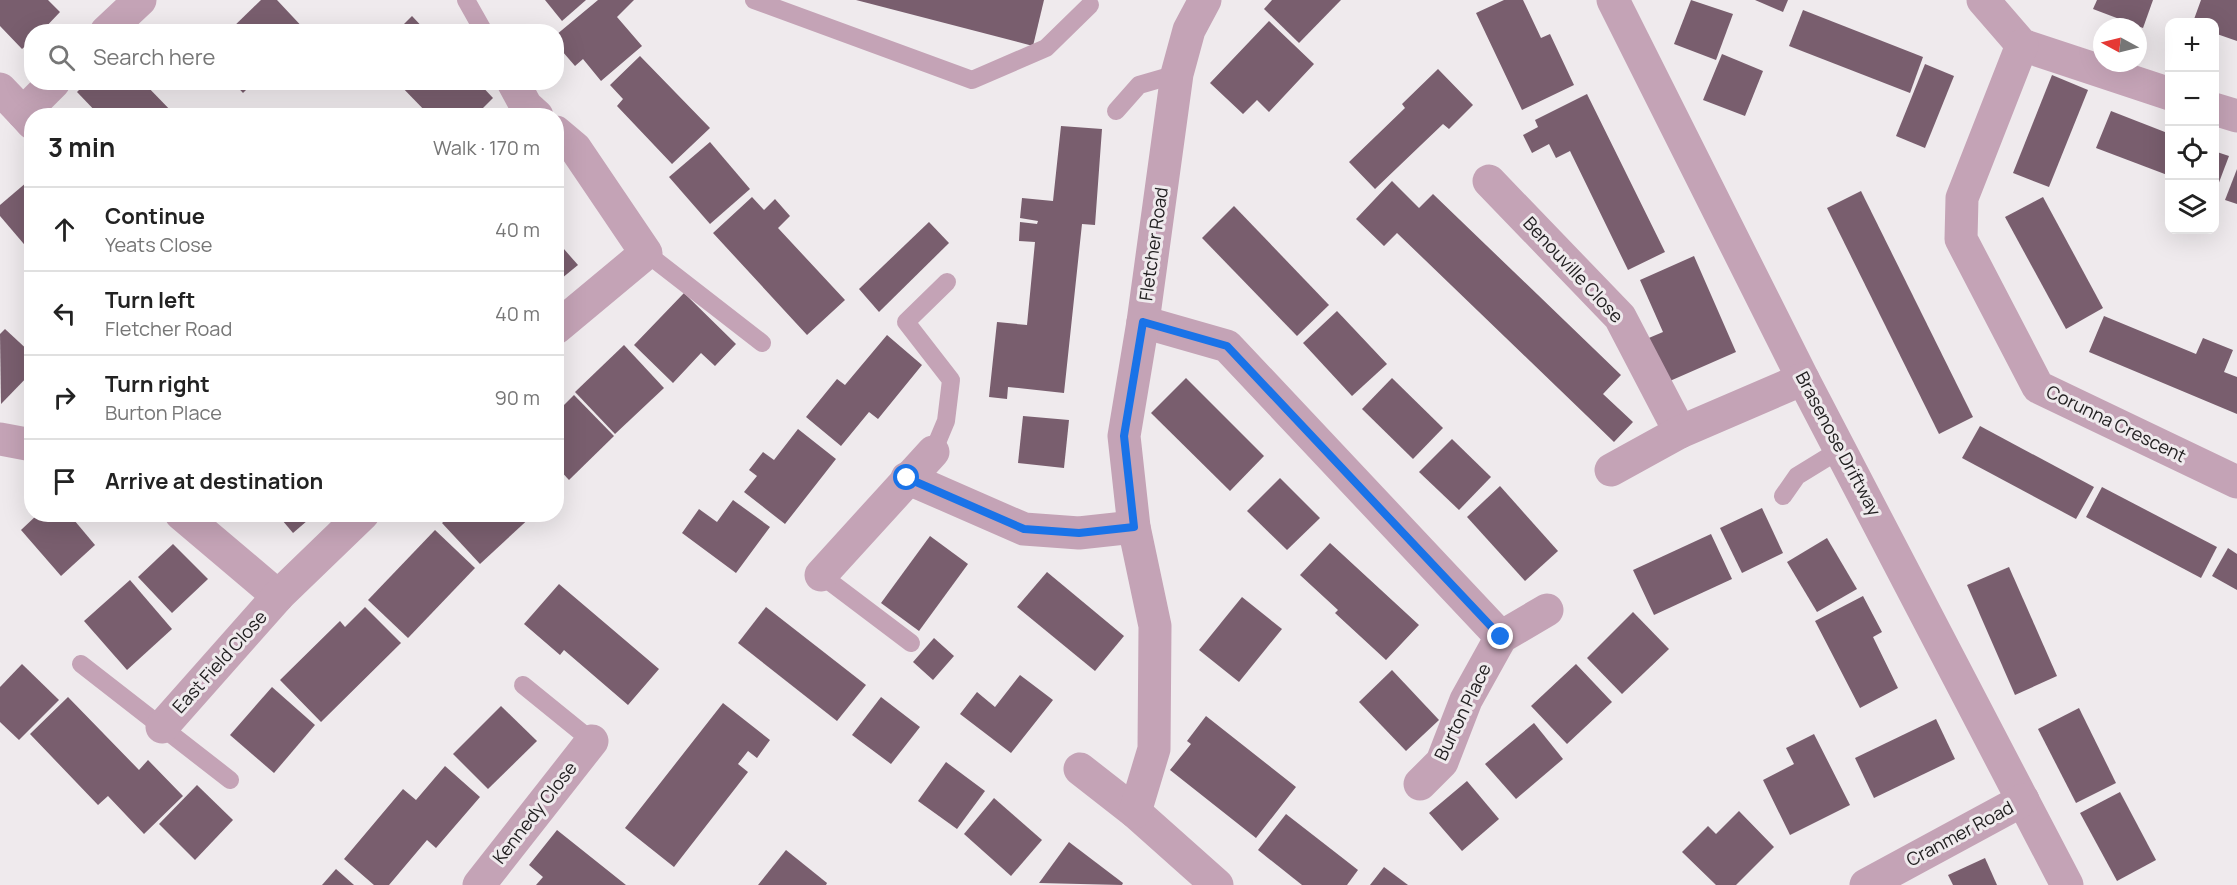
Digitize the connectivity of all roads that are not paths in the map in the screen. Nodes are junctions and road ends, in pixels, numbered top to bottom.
1 (140, 0) edge
2 (466, 0) edge
3 (754, 0) edge
4 (1206, 0) edge
5 (1612, 0) edge
6 (1983, 0) edge
7 (1090, 5) dead end
8 (114, 24) edge
9 (480, 24) edge
10 (2022, 45) junction
11 (1177, 75) junction
12 (0, 89) edge
13 (48, 90) edge
14 (517, 90) edge
15 (2165, 93) edge
16 (34, 108) edge
17 (528, 108) edge
18 (1116, 111) dead end
19 (2219, 111) edge
20 (24, 115) edge
21 (2237, 116) edge
22 (564, 139) edge
23 (1489, 181) dead end
24 (646, 253) junction
25 (947, 282) dead end
26 (564, 321) edge
27 (1143, 322) junction
28 (762, 343) dead end
29 (1803, 379) junction
30 (1680, 432) junction
31 (0, 439) edge
32 (24, 444) edge
33 (1841, 449) junction
34 (933, 452) joint
35 (1611, 470) dead end
36 (907, 478) junction
37 (2237, 482) edge
38 (1783, 496) dead end
39 (190, 522) edge
40 (355, 522) edge
41 (1134, 527) junction
42 (821, 575) joint
43 (278, 596) junction
44 (1547, 610) dead end
45 (1501, 637) junction
46 (911, 644) dead end
47 (81, 664) dead end
48 (524, 685) dead end
49 (162, 727) junction
50 (592, 741) joint
51 (1080, 769) dead end
52 (230, 780) dead end
53 (1420, 784) dead end
54 (2024, 800) junction
55 (1135, 812) junction
56 (479, 885) edge
57 (1217, 885) edge
58 (1866, 885) edge
59 (2067, 885) edge

1 - 8 street
2 - 9 lane
3 - 7 lane
4 - 11 street, Fletcher Road
5 - 29 street, Brasenose Driftway
6 - 10 street
10 - 15 street
10 - 37 street, Corunna Crescent
11 - 18 lane
11 - 27 street, Fletcher Road
12 - 20 street
13 - 16 street
14 - 17 street
19 - 21 street
22 - 24 street
23 - 30 street, Benouville Close
24 - 26 street
24 - 28 lane
25 - 34 lane
27 - 41 street, Fletcher Road
27 - 45 street
29 - 30 street
29 - 33 street, Brasenose Driftway
30 - 35 street
31 - 32 street
33 - 38 lane
33 - 54 street, Brasenose Driftway
34 - 36 street
36 - 41 street
36 - 42 street
39 - 43 street, East Field Close
40 - 43 street, East Field Close
41 - 55 street, Fletcher Road
42 - 46 lane
43 - 49 street, East Field Close
44 - 45 street
45 - 53 street, Burton Place
47 - 49 lane
48 - 50 lane
49 - 52 lane
50 - 56 street, Kennedy Close
51 - 55 street
54 - 58 street, Cranmer Road
54 - 59 street, Brasenose Driftway
55 - 57 street

